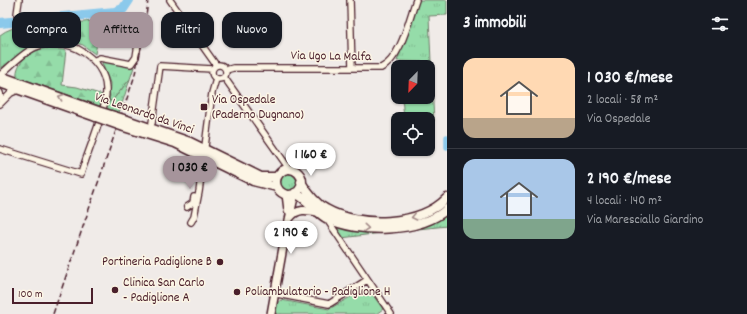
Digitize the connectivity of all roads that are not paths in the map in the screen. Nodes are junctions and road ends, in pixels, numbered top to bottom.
1 (19, 0) edge
2 (170, 0) edge
3 (350, 0) edge
4 (416, 0) edge
5 (16, 12) edge
6 (137, 48) edge
7 (95, 60) junction
8 (214, 67) junction
9 (352, 68) junction
10 (226, 70) junction
11 (3, 77) edge
12 (224, 77) junction
13 (216, 79) junction
14 (0, 84) edge
15 (18, 90) junction
16 (0, 93) edge
17 (0, 103) edge
18 (97, 117) junction
19 (152, 123) dead end
20 (0, 149) edge
21 (204, 152) junction
22 (203, 165) junction
23 (290, 170) junction
24 (277, 177) junction
25 (301, 182) junction
26 (277, 187) junction
27 (295, 193) junction
28 (286, 194) junction
29 (447, 198) edge
30 (187, 207) dead end
31 (447, 209) edge
32 (317, 212) junction
33 (290, 218) junction
34 (326, 218) junction
35 (191, 222) dead end
36 (367, 280) junction
37 (273, 293) junction
38 (270, 314) edge
39 (391, 314) edge

1 - 5 street
2 - 8 street
3 - 9 street
4 - 9 street, Via Ugo La Malfa
6 - 7 street
7 - 11 street
7 - 18 street
8 - 10 street
8 - 13 street
8 - 19 street
9 - 10 street, Via Ugo La Malfa
10 - 12 street
18 -> 11 main road, Via Leonardo da Vinci
12 - 13 street
12 - 23 street
13 - 21 street
14 - 15 main road, Via Leonardo da Vinci
15 - 17 street
15 - 18 main road, Via Leonardo da Vinci
16 - 17 street
18 - 20 street, Via Leonardo da Vinci
18 - 21 main road, Via Leonardo da Vinci, bridge
21 - 22 street
21 - 24 main road, Via Leonardo da Vinci
21 - 26 main road, Via Leonardo da Vinci
22 - 30 street
22 - 35 street
23 - 24 main road
23 - 25 main road
24 - 26 main road
25 - 27 main road
29 -> 25 main road
26 - 28 main road
27 - 28 main road
27 - 32 main road
27 - 33 street
28 - 37 street
34 -> 31 main road
32 - 33 street
32 - 34 main road
33 - 37 street
34 - 36 street
36 - 37 street
36 - 39 street
37 - 38 street

